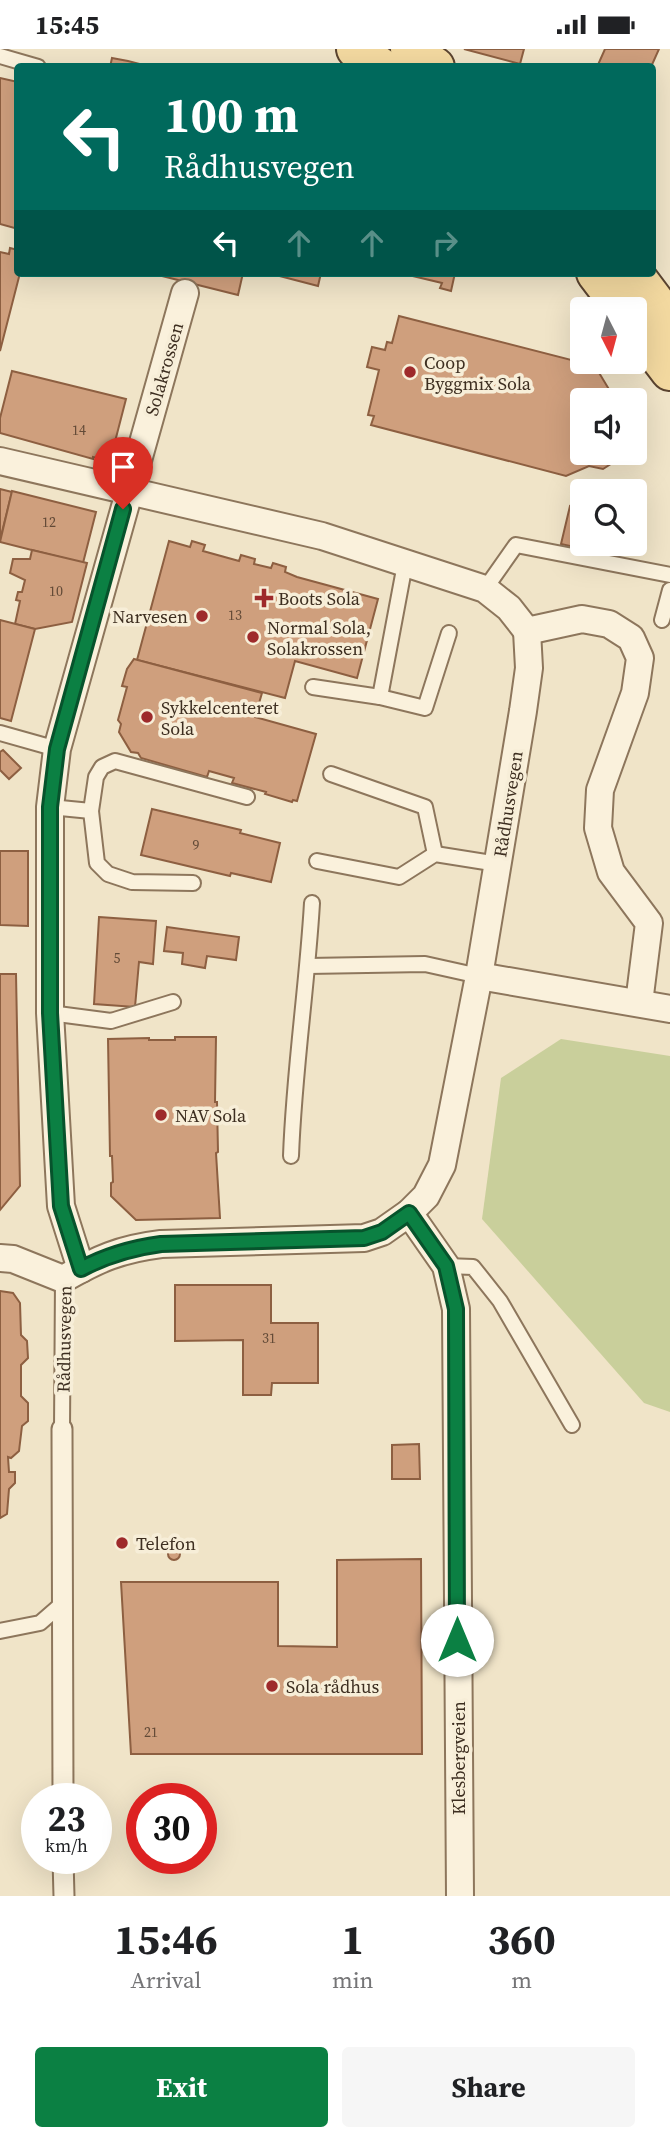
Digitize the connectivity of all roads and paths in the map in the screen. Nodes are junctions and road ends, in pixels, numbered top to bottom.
1 (356, 49) edge
2 (410, 49) edge
3 (0, 56) edge
4 (24, 63) edge
5 (375, 63) edge
6 (429, 63) edge
7 (599, 277) edge
8 (636, 277) edge
9 (185, 293) dead end
10 (614, 297) edge
11 (670, 322) edge
12 (648, 342) edge
13 (670, 371) edge
14 (0, 461) edge
15 (128, 490) junction
16 (405, 564) junction
17 (670, 575) edge
18 (485, 589) junction
19 (670, 590) edge
20 (662, 620) dead end
21 (527, 631) junction
22 (449, 632) dead end
23 (313, 687) dead end
24 (380, 697) junction
25 (0, 733) edge
26 (57, 749) junction
27 (331, 774) dead end
28 (247, 797) dead end
29 (50, 807) junction
30 (92, 811) junction
31 (435, 854) junction
32 (317, 861) dead end
33 (498, 864) junction
34 (193, 883) dead end
35 (312, 903) dead end
36 (308, 966) junction
37 (479, 976) junction
38 (173, 1002) dead end
39 (639, 1003) junction
40 (670, 1009) edge
41 (50, 1013) junction
42 (291, 1156) dead end
43 (409, 1213) junction
44 (0, 1258) edge
45 (446, 1266) junction
46 (72, 1274) junction
47 (572, 1426) dead end
48 (62, 1429) joint
49 (62, 1603) junction
50 (0, 1631) edge
51 (63, 1783) edge
52 (64, 1874) edge
53 (64, 1896) edge
54 (460, 1896) edge

1 - 5 main road
2 - 6 main road
3 - 4 lane
7 - 10 main road
8 - 11 main road
9 - 15 street, Solakrossen
12 - 13 main road
14 - 15 street
15 - 16 street
15 - 26 street, Solakrossen
16 - 18 street
16 - 24 lane
17 - 18 lane
18 - 21 street
19 - 20 lane
21 - 33 street, Rådhusvegen
21 - 39 street
22 - 24 lane
23 - 24 lane
25 - 26 lane
26 - 29 street, Solakrossen
27 - 31 lane
28 - 30 lane
29 - 30 lane
29 - 41 street, Solakrossen
30 - 34 lane
31 - 32 lane
31 - 33 lane
33 - 37 street, Rådhusvegen
35 - 36 lane
36 - 37 lane
36 - 42 lane
37 - 39 street
37 - 43 street, Rådhusvegen
38 - 41 lane
39 - 40 street
41 - 46 street, Solakrossen
43 - 45 street, Klesbergveien
43 - 46 street, Rådhusvegen
44 - 46 street
45 - 47 lane
45 - 54 street, Klesbergveien
46 - 48 lane, Rådhusvegen
48 - 49 street, Rådhusvegen
49 - 50 lane
49 - 51 street, Rådhusvegen
52 - 53 street

